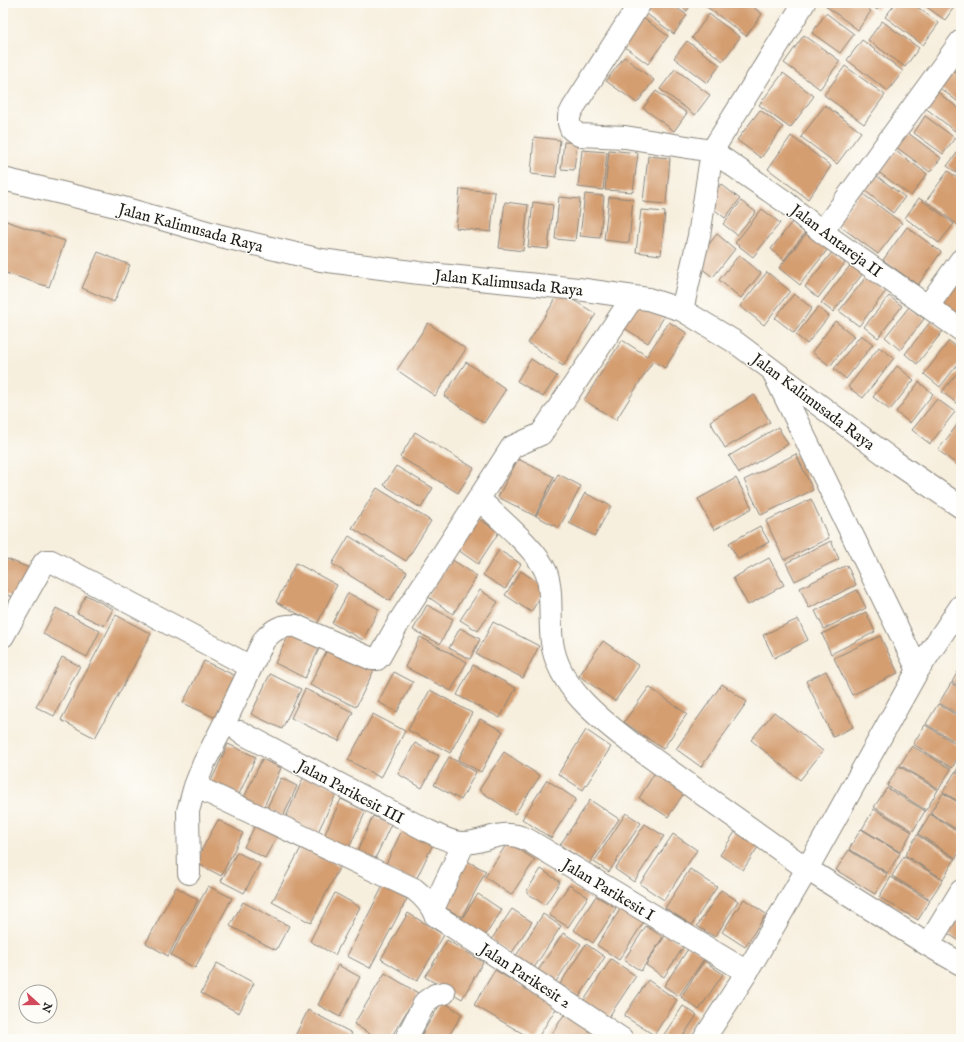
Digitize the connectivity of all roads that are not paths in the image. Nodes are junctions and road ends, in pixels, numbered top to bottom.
1 (640, 3) edge
2 (804, 3) edge
3 (961, 41) edge
4 (712, 151) junction
5 (3, 179) edge
6 (822, 232) junction
7 (961, 260) edge
8 (633, 297) junction
9 (928, 306) junction
10 (682, 310) junction
11 (961, 330) edge
12 (773, 372) junction
13 (478, 499) junction
14 (961, 507) edge
15 (961, 606) edge
16 (3, 636) edge
17 (251, 667) junction
18 (918, 670) junction
19 (240, 732) dead end
20 (195, 786) junction
21 (464, 843) junction
22 (807, 870) junction
23 (189, 873) dead end
24 (961, 891) edge
25 (433, 909) junction
26 (928, 945) junction
27 (961, 964) edge
28 (747, 972) junction
29 (444, 993) dead end
30 (406, 1039) edge
31 (622, 1039) edge
32 (704, 1039) edge

1 - 4 street
2 - 4 street
3 - 6 street
4 - 6 street, Jalan Antareja II
4 - 10 street
5 - 8 street, Jalan Kalimusada Raya
6 - 9 street, Jalan Antareja II
7 - 9 street
8 - 10 street, Jalan Kalimusada Raya
8 - 13 street
9 - 11 street, Jalan Antareja II
10 - 12 street, Jalan Kalimusada Raya
12 - 14 street, Jalan Kalimusada Raya
12 - 18 street
13 - 17 street
13 - 22 street
15 - 18 street
16 - 17 street
17 - 20 street
18 - 22 street
19 - 21 street, Jalan Parikesit III
20 - 23 street
20 - 25 street, Jalan Parikesit 2
21 - 25 street
21 - 28 street, Jalan Parikesit I
22 - 26 street
22 - 28 street
24 - 26 street
25 - 31 street, Jalan Parikesit 2
26 - 27 street
28 - 32 street
29 - 30 street

